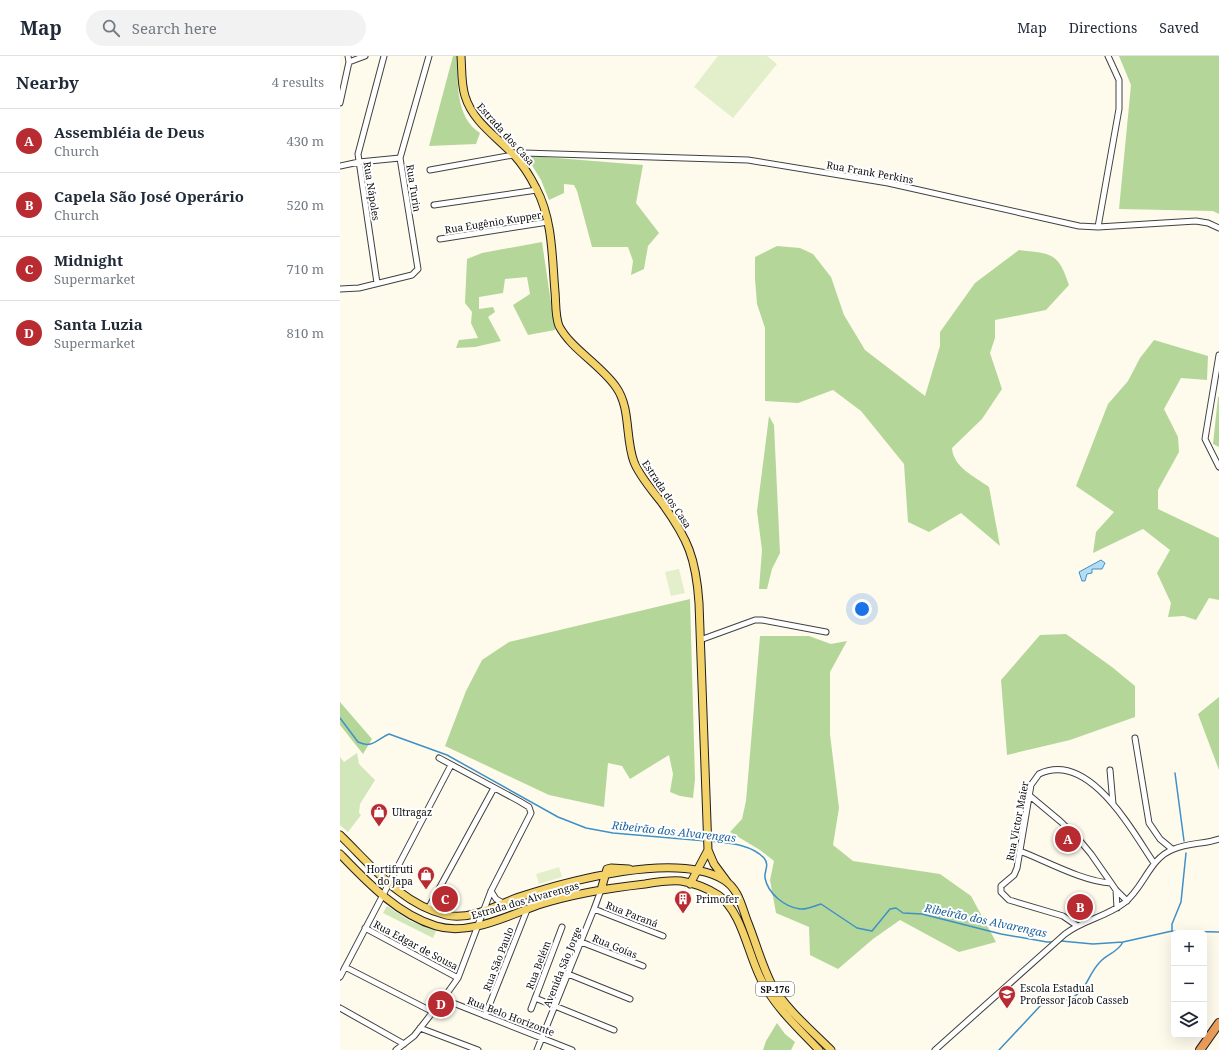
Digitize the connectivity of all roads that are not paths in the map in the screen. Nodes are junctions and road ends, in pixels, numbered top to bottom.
1 (348, 56) edge
2 (365, 56) edge
3 (384, 56) edge
4 (429, 56) edge
5 (461, 56) edge
6 (1108, 56) edge
7 (349, 62) junction
8 (340, 103) edge
9 (514, 156) junction
10 (400, 158) junction
11 (358, 162) junction
12 (340, 166) edge
13 (430, 170) dead end
14 (537, 190) junction
15 (434, 205) dead end
16 (548, 222) junction
17 (1098, 227) junction
18 (1219, 228) edge
19 (440, 239) dead end
20 (378, 283) junction
21 (340, 289) edge
22 (1219, 355) edge
23 (1219, 468) edge
24 (826, 632) dead end
25 (700, 640) junction
26 (1135, 738) dead end
27 (439, 758) dead end
28 (451, 765) junction
29 (1110, 770) dead end
30 (494, 788) junction
31 (1030, 796) junction
32 (1113, 804) junction
33 (340, 835) edge
34 (1219, 840) edge
35 (708, 848) junction
36 (1172, 849) junction
37 (1020, 851) junction
38 (340, 854) edge
39 (704, 859) junction
40 (1154, 863) junction
41 (687, 868) junction
42 (698, 870) junction
43 (604, 876) junction
44 (388, 883) junction
45 (728, 883) junction
46 (1111, 883) junction
47 (690, 884) junction
48 (601, 890) junction
49 (1116, 890) junction
50 (491, 891) junction
51 (383, 896) junction
52 (1127, 900) junction
53 (503, 903) junction
54 (1117, 908) junction
55 (428, 909) junction
56 (594, 909) junction
57 (483, 910) junction
58 (527, 910) junction
59 (1076, 925) junction
60 (477, 926) junction
61 (562, 927) dead end
62 (365, 928) junction
63 (663, 936) dead end
64 (581, 942) junction
65 (643, 966) dead end
66 (345, 967) junction
67 (568, 974) junction
68 (340, 977) edge
69 (458, 978) junction
70 (535, 998) junction
71 (443, 999) junction
72 (630, 999) dead end
73 (556, 1006) junction
74 (340, 1008) edge
75 (531, 1009) dead end
76 (433, 1012) junction
77 (485, 1016) junction
78 (1219, 1023) edge
79 (420, 1028) junction
80 (614, 1030) dead end
81 (542, 1038) junction
82 (404, 1044) junction
83 (396, 1050) edge
84 (478, 1050) edge
85 (537, 1050) edge
86 (572, 1050) edge
87 (819, 1050) edge
88 (831, 1050) edge
89 (935, 1050) edge
90 (1200, 1050) edge

1 - 7 street
2 - 7 street
3 - 11 street, Rua Nápoles
4 - 10 street, Rua Turin
5 - 9 main road, Estrada dos Casa
6 - 17 street
7 - 8 street
9 - 13 street, Rua Frank Perkins
9 - 14 main road, Estrada dos Casa
9 - 17 street, Rua Frank Perkins
10 - 11 street
10 - 20 street, Rua Turin
11 - 12 street
11 - 20 street, Rua Nápoles
14 - 15 street
14 - 16 main road, Estrada dos Casa
16 - 19 street, Rua Eugênio Kupper
16 - 25 main road, Estrada dos Casa
17 - 18 street, Rua Frank Perkins
20 - 21 street
22 - 23 street
24 - 25 street
25 - 35 main road, Estrada dos Casa
26 - 36 street
27 - 28 street
28 - 30 street
28 - 44 street
29 - 32 street
30 - 50 street
30 - 55 street
31 - 32 street, Rua Victor Maier
31 - 37 street, Rua Victor Maier
31 - 46 street
32 - 40 street, Rua Victor Maier
33 - 44 main road, Estrada dos Alvarengas / SP-176
34 - 36 street
35 - 39 main road
35 - 45 main road
36 - 40 street
37 - 46 street
37 - 59 street, Rua Victor Maier
38 - 51 main road, Estrada dos Alvarengas / SP-176
39 - 41 main road
39 - 42 main road
40 - 52 street
41 - 42 main road, Estrada dos Alvarengas / SP-176
41 - 43 main road, Estrada dos Alvarengas / SP-176
42 - 45 main road, Estrada dos Alvarengas / SP-176
42 - 47 main road
43 - 48 main road
43 - 53 main road, Estrada dos Alvarengas / SP-176
44 - 51 street
44 - 55 main road, Estrada dos Alvarengas / SP-176
45 - 88 main road, Estrada dos Alvarengas / SP-176
46 - 49 street
47 - 48 main road, Estrada dos Alvarengas / SP-176
47 - 87 main road, Estrada dos Alvarengas / SP-176
48 - 56 street, Avenida São Jorge
48 - 58 main road, Estrada dos Alvarengas / SP-176
49 - 52 street
49 - 54 street
50 - 53 street
50 - 57 street
51 - 60 main road, Estrada dos Alvarengas / SP-176
51 - 62 street
52 - 54 street
53 - 57 main road, Estrada dos Alvarengas / SP-176
54 - 59 street
55 - 57 main road, Estrada dos Alvarengas / SP-176
56 - 63 street, Rua Paraná
56 - 64 street, Avenida São Jorge
57 - 60 street
58 - 60 main road, Estrada dos Alvarengas / SP-176
58 - 77 street, Rua São Paulo
59 - 89 street
60 - 69 street
61 - 70 street, Rua Belém
62 - 66 street
62 - 69 street, Rua Edgar de Sousa
64 - 65 street, Rua Goías
64 - 67 street, Avenida São Jorge
66 - 68 street
66 - 76 street
67 - 72 street
67 - 73 street, Avenida São Jorge
69 - 71 street
70 - 73 street
70 - 75 street, Rua Belém
71 - 76 street
71 - 77 street, Rua Belo Horizonte
73 - 80 street
73 - 81 street, Avenida São Jorge
74 - 82 street
76 - 79 street
77 - 81 street, Rua Belo Horizonte
78 - 90 highway
79 - 82 street
79 - 84 street
81 - 85 street, Avenida São Jorge
81 - 86 street, Rua Belo Horizonte
82 - 83 street

